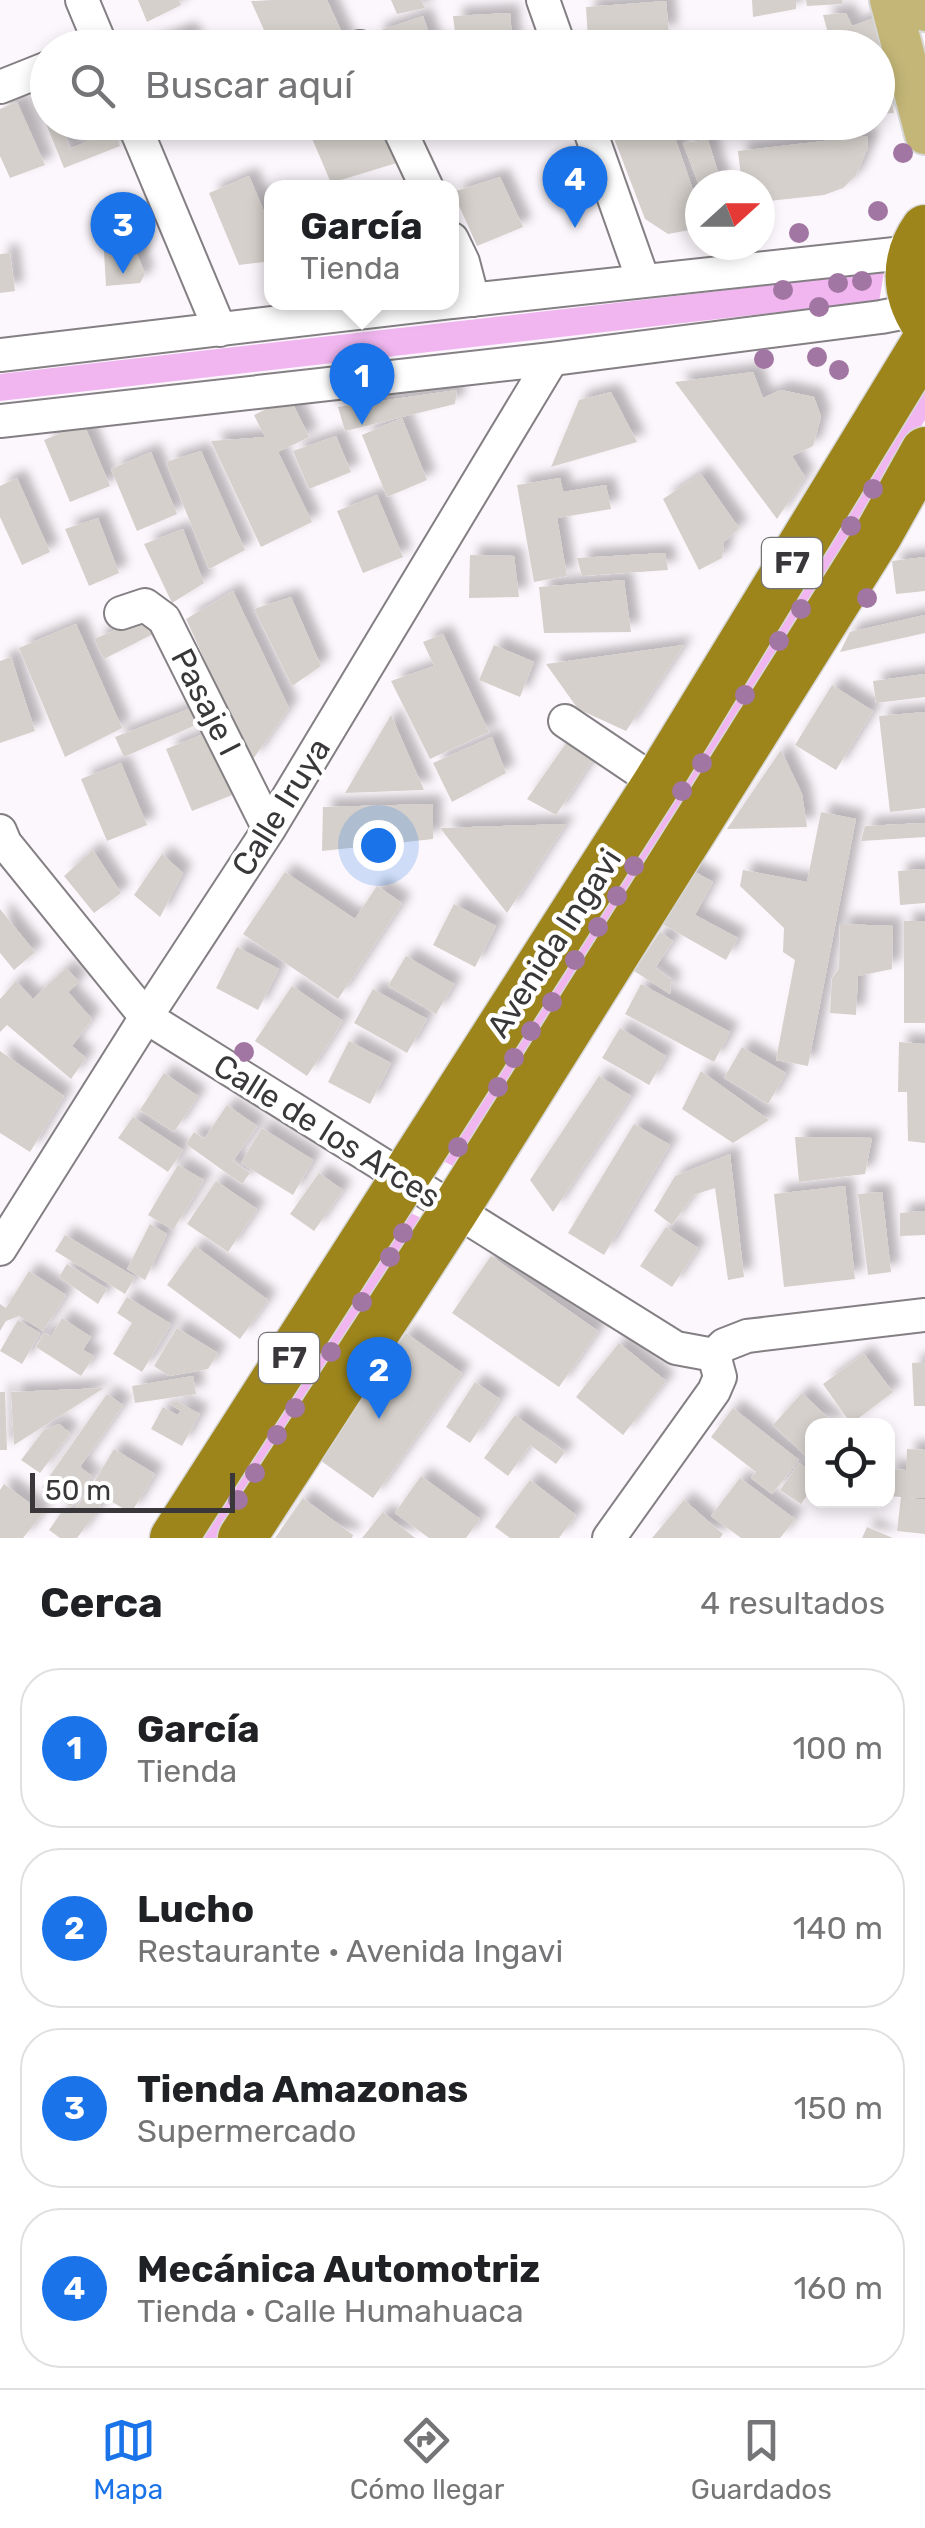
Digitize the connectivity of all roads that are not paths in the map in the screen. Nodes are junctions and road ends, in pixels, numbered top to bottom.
1 (82, 0) edge
2 (543, 0) edge
3 (890, 0) edge
4 (922, 0) edge
5 (925, 12) edge
6 (94, 30) edge
7 (554, 30) edge
8 (30, 75) edge
9 (0, 87) edge
10 (925, 134) edge
11 (141, 140) edge
12 (404, 140) edge
13 (593, 140) edge
14 (423, 180) edge
15 (919, 241) edge
16 (459, 254) edge
17 (644, 280) junction
18 (459, 302) edge
19 (391, 310) edge
20 (922, 325) edge
21 (220, 330) junction
22 (0, 354) edge
23 (552, 359) junction
24 (0, 422) edge
25 (925, 451) edge
26 (925, 522) edge
27 (878, 536) junction
28 (121, 613) dead end
29 (565, 721) dead end
30 (657, 783) junction
31 (269, 829) junction
32 (0, 831) edge
33 (146, 1017) junction
34 (404, 1178) junction
35 (454, 1211) junction
36 (0, 1250) edge
37 (925, 1315) edge
38 (714, 1356) junction
39 (174, 1538) edge
40 (242, 1538) edge
41 (609, 1538) edge

1 - 6 street
2 - 7 street
3 - 10 main road
4 - 5 main road
8 - 9 street
11 - 21 street
12 - 14 street
13 - 17 street
15 - 17 street
15 - 20 highway
16 - 18 street
17 - 18 street
19 - 21 street
20 - 23 street
20 - 30 highway, Avenida Ingavi / F7
21 - 22 street
23 - 24 street
23 - 31 street, Calle Iruya
25 - 27 highway, Avenida Ingavi
26 - 27 highway
27 - 35 highway, Avenida Ingavi
28 - 31 street, Pasaje I
29 - 30 street
30 - 34 highway, Avenida Ingavi / F7
31 - 33 street, Calle Iruya
32 - 33 street, Calle de los Arces
33 - 34 street, Calle de los Arces
33 - 36 street, Calle Iruya
34 - 35 street, Calle de los Arces
34 - 39 highway, Avenida Ingavi / F7
35 - 38 street, Calle de los Arces
35 - 40 highway, Avenida Ingavi / F7
37 - 38 street
38 - 41 street

